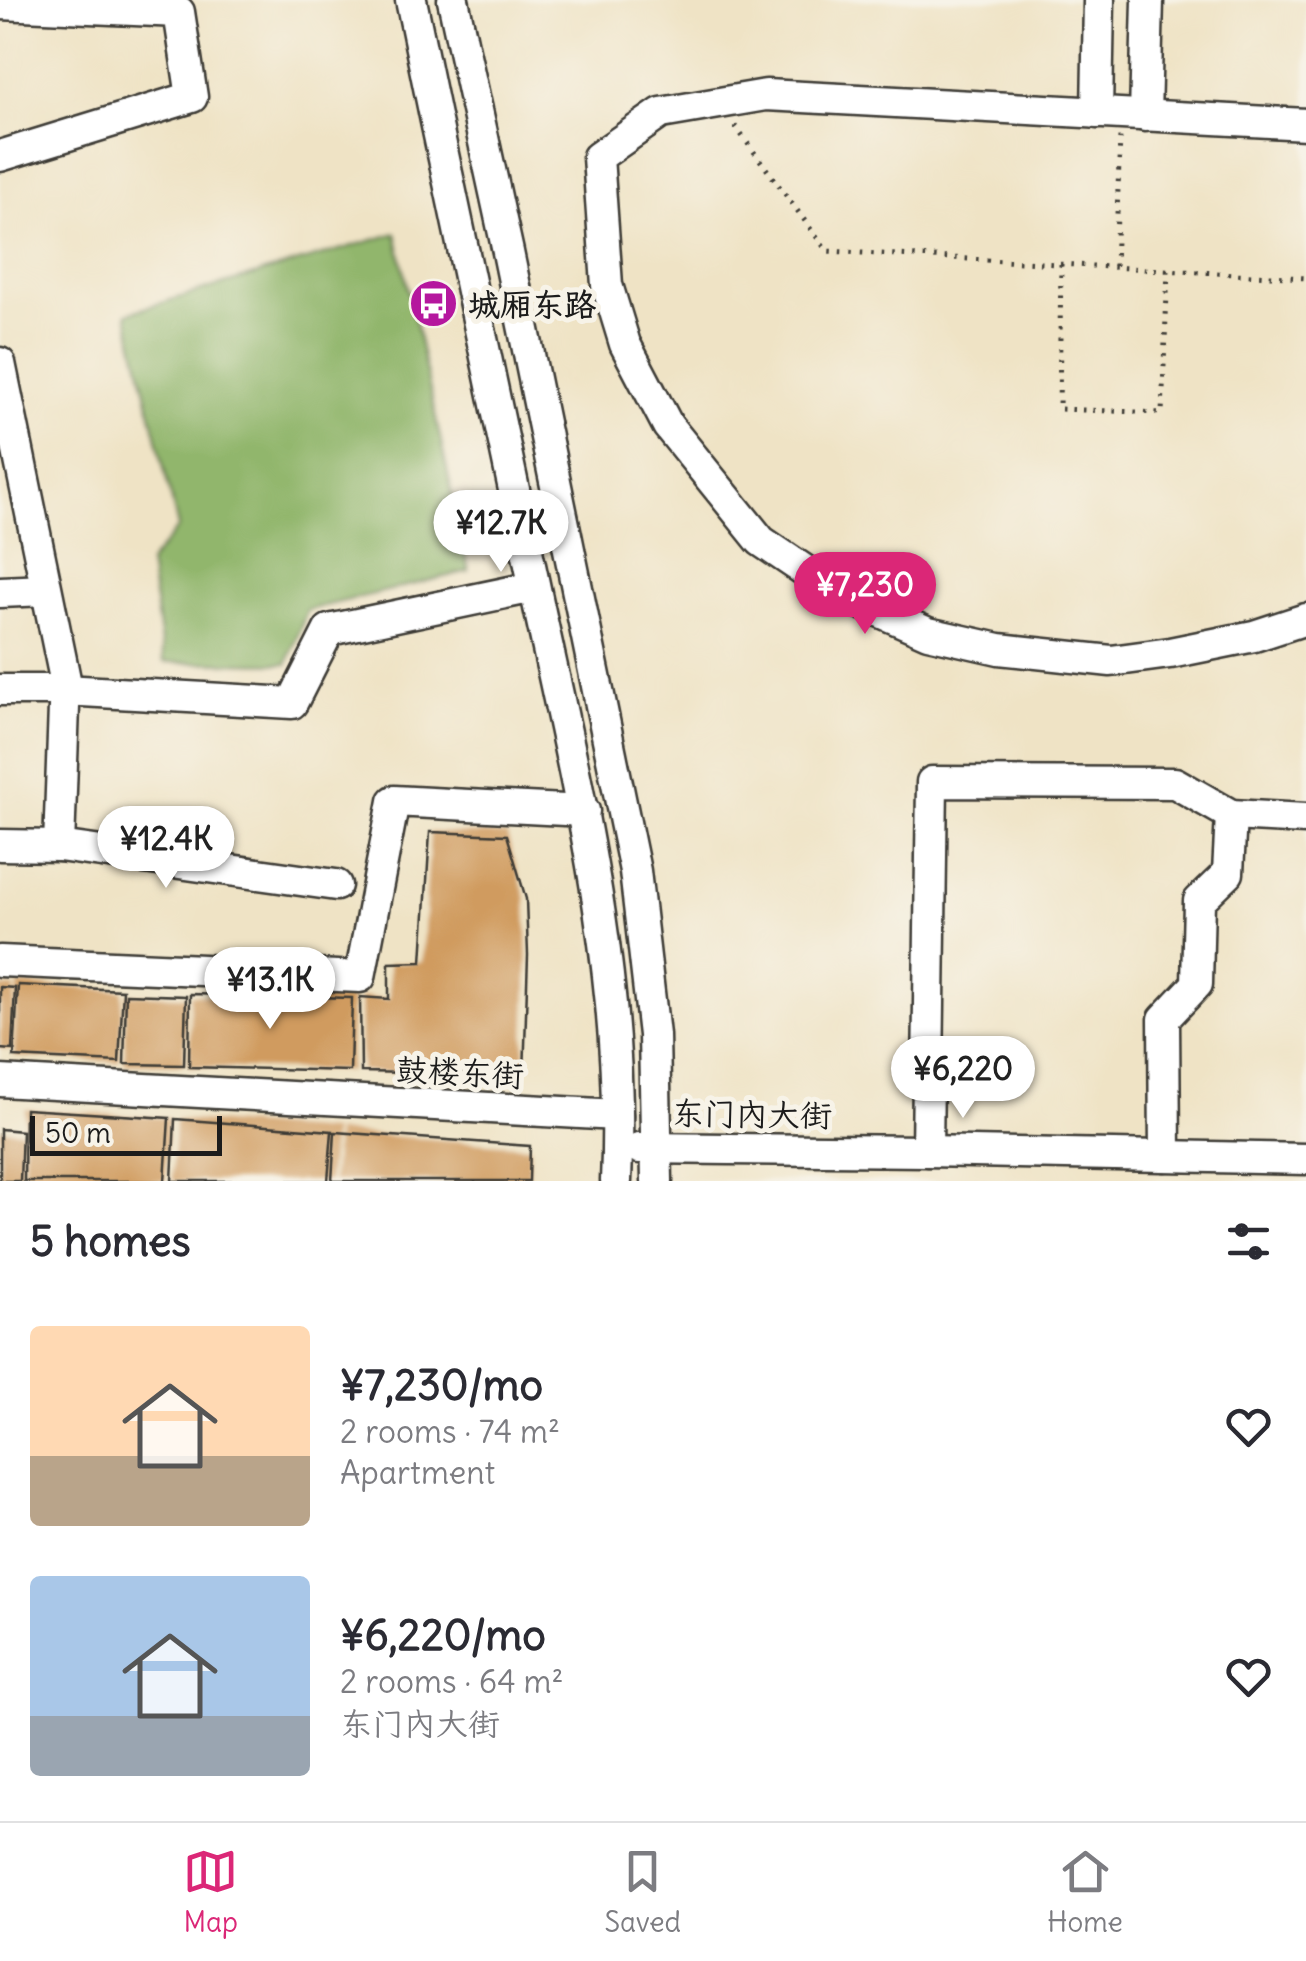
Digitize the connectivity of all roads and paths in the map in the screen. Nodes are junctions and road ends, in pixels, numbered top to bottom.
1 (411, 0) edge
2 (453, 0) edge
3 (1099, 0) edge
4 (1148, 0) edge
5 (0, 4) edge
6 (718, 103) junction
7 (1121, 114) junction
8 (1306, 124) edge
9 (0, 156) edge
10 (1061, 264) junction
11 (1115, 267) junction
12 (1168, 270) junction
13 (1306, 278) edge
14 (0, 363) edge
15 (534, 587) junction
16 (46, 590) junction
17 (0, 592) edge
18 (1306, 620) edge
19 (0, 690) edge
20 (64, 690) junction
21 (584, 811) junction
22 (1230, 815) junction
23 (1306, 820) edge
24 (0, 845) edge
25 (59, 846) junction
26 (336, 885) dead end
27 (0, 961) edge
28 (0, 1082) edge
29 (617, 1115) junction
30 (618, 1147) junction
31 (658, 1148) junction
32 (928, 1151) junction
33 (1166, 1156) junction
34 (1306, 1160) edge
35 (1256, 1170) edge
36 (616, 1181) edge
37 (658, 1181) edge

1 - 15 street
2 - 31 street
3 - 7 street
4 - 7 street
5 - 9 street
6 - 7 street
6 - 10 path
6 - 18 street
7 - 8 street
7 - 11 path
10 - 11 path
10 - 12 path
11 - 12 path
12 - 13 path
14 - 16 street
15 - 20 street
15 - 21 street
16 - 17 street
16 - 20 street
19 - 20 street
20 - 25 street
21 - 27 street
21 - 29 street
22 - 23 street
22 - 32 street
22 - 33 street
24 - 25 street
25 - 26 street
28 - 29 street, 鼓楼东街
29 - 30 street
30 - 31 street, 东门内大街
30 - 36 street
31 - 32 street, 东门内大街
31 - 37 street
32 - 33 street, 东门内大街
33 - 35 street, 东门内大街
34 - 35 street, 东门内大街

